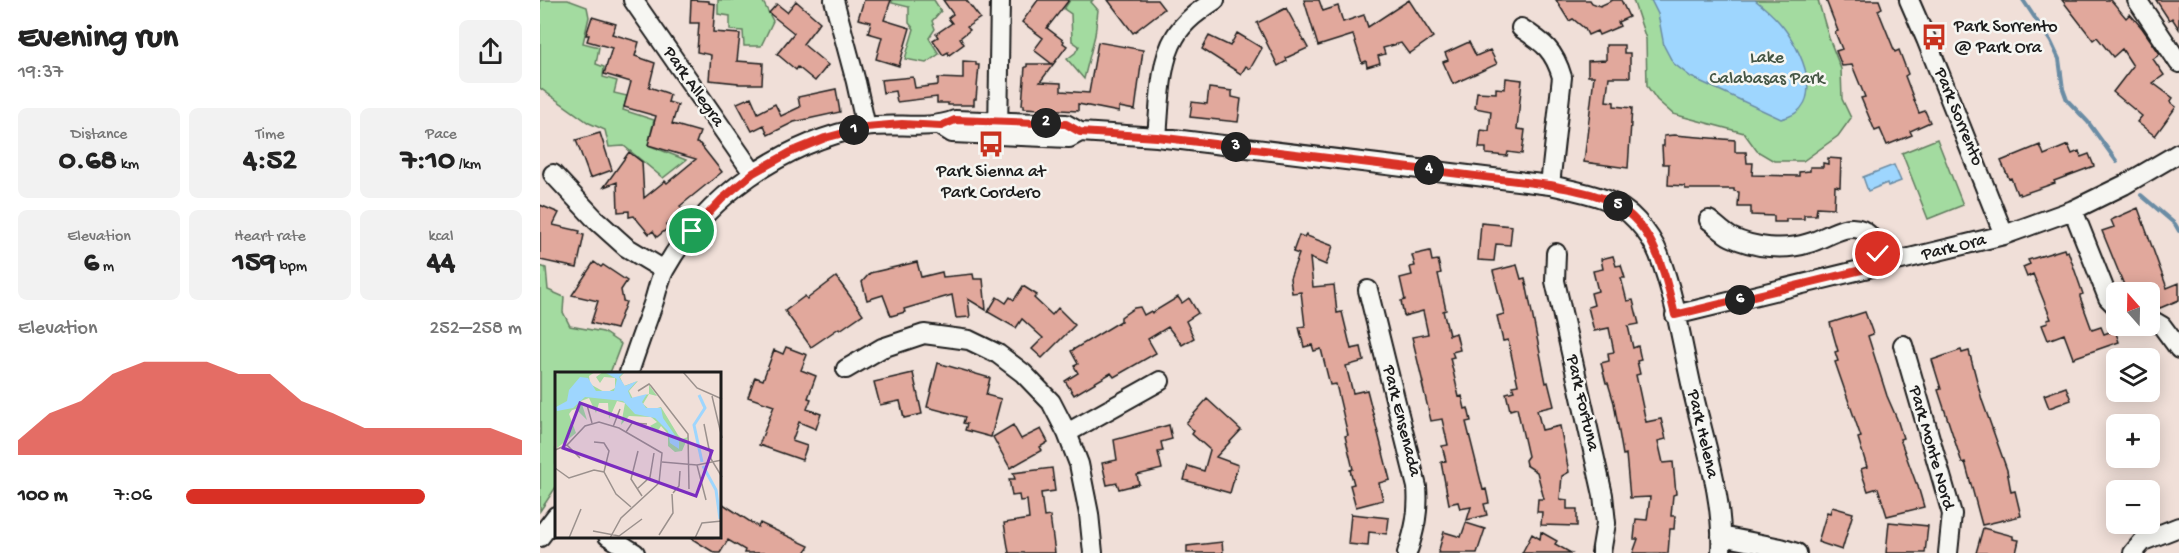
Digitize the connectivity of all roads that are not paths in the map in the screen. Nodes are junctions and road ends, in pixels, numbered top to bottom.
1 (633, 0) edge
2 (834, 0) edge
3 (1000, 0) edge
4 (1215, 0) edge
5 (1909, 0) edge
6 (2137, 0) edge
7 (1521, 28) dead end
8 (2174, 43) edge
9 (2179, 63) edge
10 (866, 127) junction
11 (998, 128) junction
12 (1157, 137) junction
13 (2179, 153) edge
14 (753, 173) junction
15 (553, 174) dead end
16 (1550, 185) junction
17 (2073, 210) junction
18 (1709, 220) dead end
19 (2004, 235) junction
20 (1556, 253) dead end
21 (1882, 265) junction
22 (664, 270) junction
23 (1368, 290) dead end
24 (2106, 293) edge
25 (1675, 315) junction
26 (2160, 325) edge
27 (1903, 345) dead end
28 (2179, 349) edge
29 (846, 369) dead end
30 (629, 372) edge
31 (1160, 381) dead end
32 (1067, 433) junction
33 (555, 517) edge
34 (2179, 528) edge
35 (540, 537) edge
36 (610, 538) edge
37 (1721, 545) edge
38 (635, 553) edge
39 (1093, 553) edge
40 (1407, 553) edge
41 (1601, 553) edge
42 (1797, 553) edge
43 (1948, 553) edge
44 (2133, 553) edge

1 - 14 street, Park Allegra
2 - 10 street
3 - 11 street
4 - 12 street
5 - 19 street, Park Sorrento
6 - 8 street
7 - 16 street
8 - 9 street
10 - 11 street, Park Helena
10 - 14 street, Park Helena
11 - 12 street, Park Helena
12 - 16 street, Park Helena
13 - 17 street, Park Ora
14 - 22 street, Park Helena
15 - 22 street
16 - 25 street, Park Helena
17 - 19 street, Park Ora
17 - 24 street
18 - 21 street
19 - 21 street, Park Ora
20 - 41 street, Park Fortuna
21 - 25 street, Park Ora
22 - 30 street, Park Helena
23 - 40 street, Park Ensenada
25 - 37 street, Park Helena
26 - 28 street
27 - 43 street, Park Monte Nord
29 - 32 street
31 - 32 street
32 - 39 street
33 - 35 street
34 - 44 street
36 - 38 street
37 - 42 street

